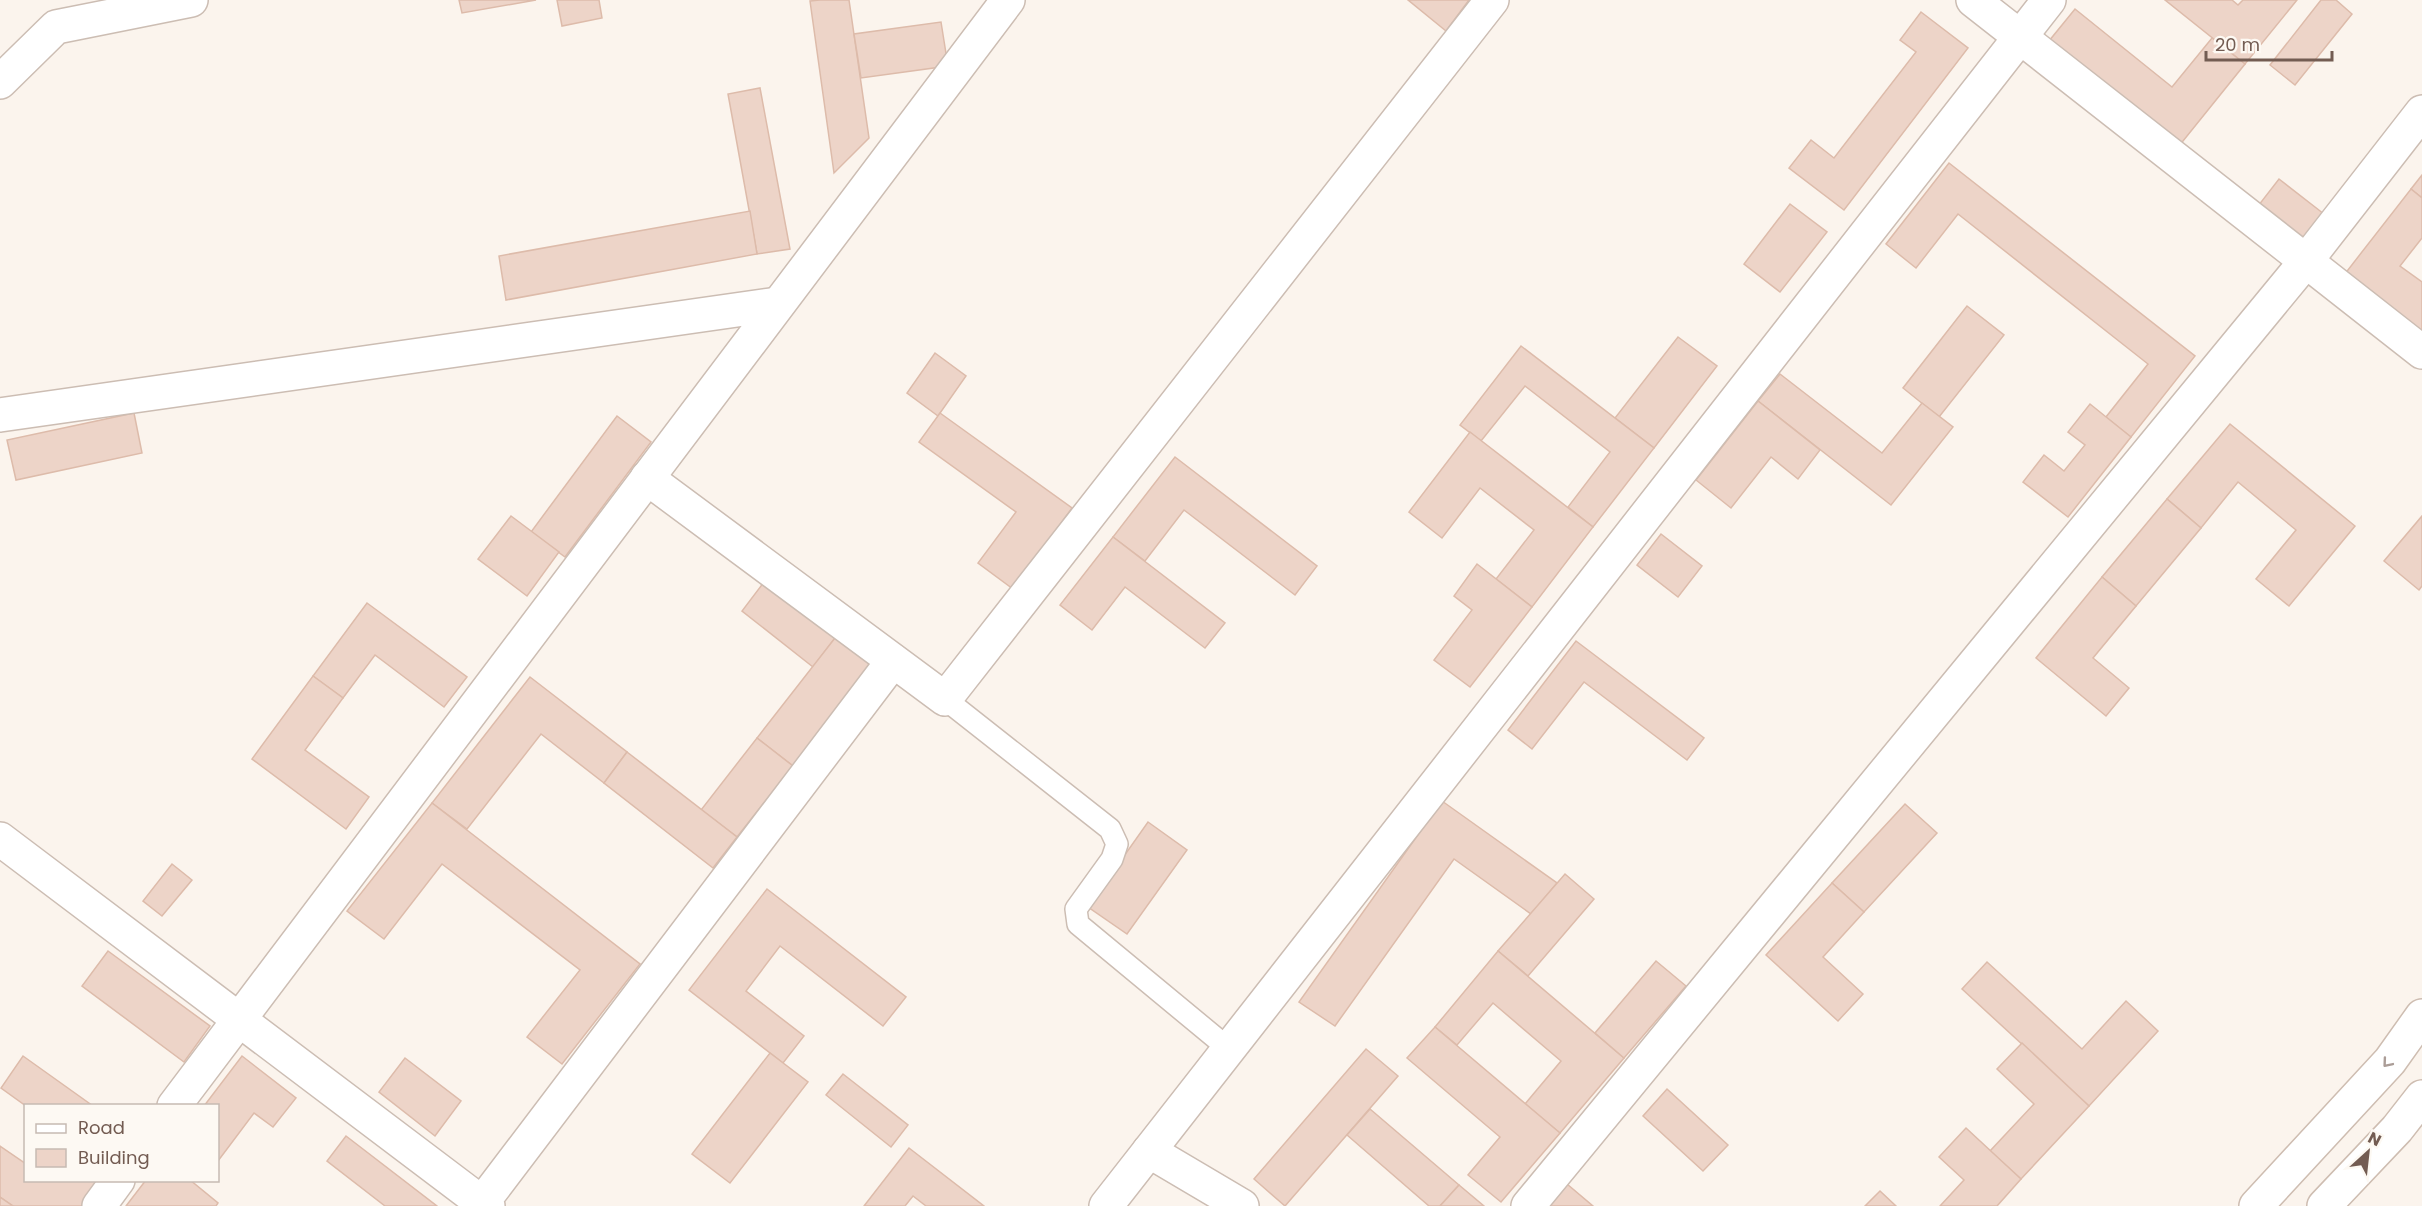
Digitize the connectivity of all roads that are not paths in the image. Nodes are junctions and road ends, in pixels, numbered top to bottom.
1 (191, 0) edge
2 (1008, 0) edge
3 (1492, 0) edge
4 (1972, 0) edge
5 (2049, 0) edge
6 (2021, 38) junction
7 (0, 82) edge
8 (2422, 112) edge
9 (2306, 261) junction
10 (778, 303) junction
11 (2422, 352) edge
12 (0, 415) edge
13 (647, 478) junction
14 (893, 661) junction
15 (945, 699) junction
16 (0, 838) edge
17 (2422, 1016) edge
18 (239, 1019) junction
19 (1229, 1048) junction
20 (2422, 1096) edge
21 (175, 1104) edge
22 (1149, 1151) junction
23 (117, 1182) edge
24 (483, 1205) edge
25 (99, 1206) edge
26 (1106, 1206) edge
27 (1242, 1206) edge
28 (1528, 1206) edge
29 (2256, 1206) edge
30 (2324, 1206) edge

1 - 7 street
2 - 10 street
3 - 15 street
4 - 6 street
5 - 6 street
6 - 9 street
6 - 19 street
8 - 9 street
9 - 11 street
9 - 28 street
10 - 12 street
10 - 13 street
13 - 14 street
13 - 18 street
14 - 15 street
14 - 24 street
15 - 19 lane
16 - 18 street
17 -> 29 street
18 - 21 street
18 - 24 street
19 - 22 street
20 - 30 street
22 - 26 street
22 - 27 street
23 - 25 street

